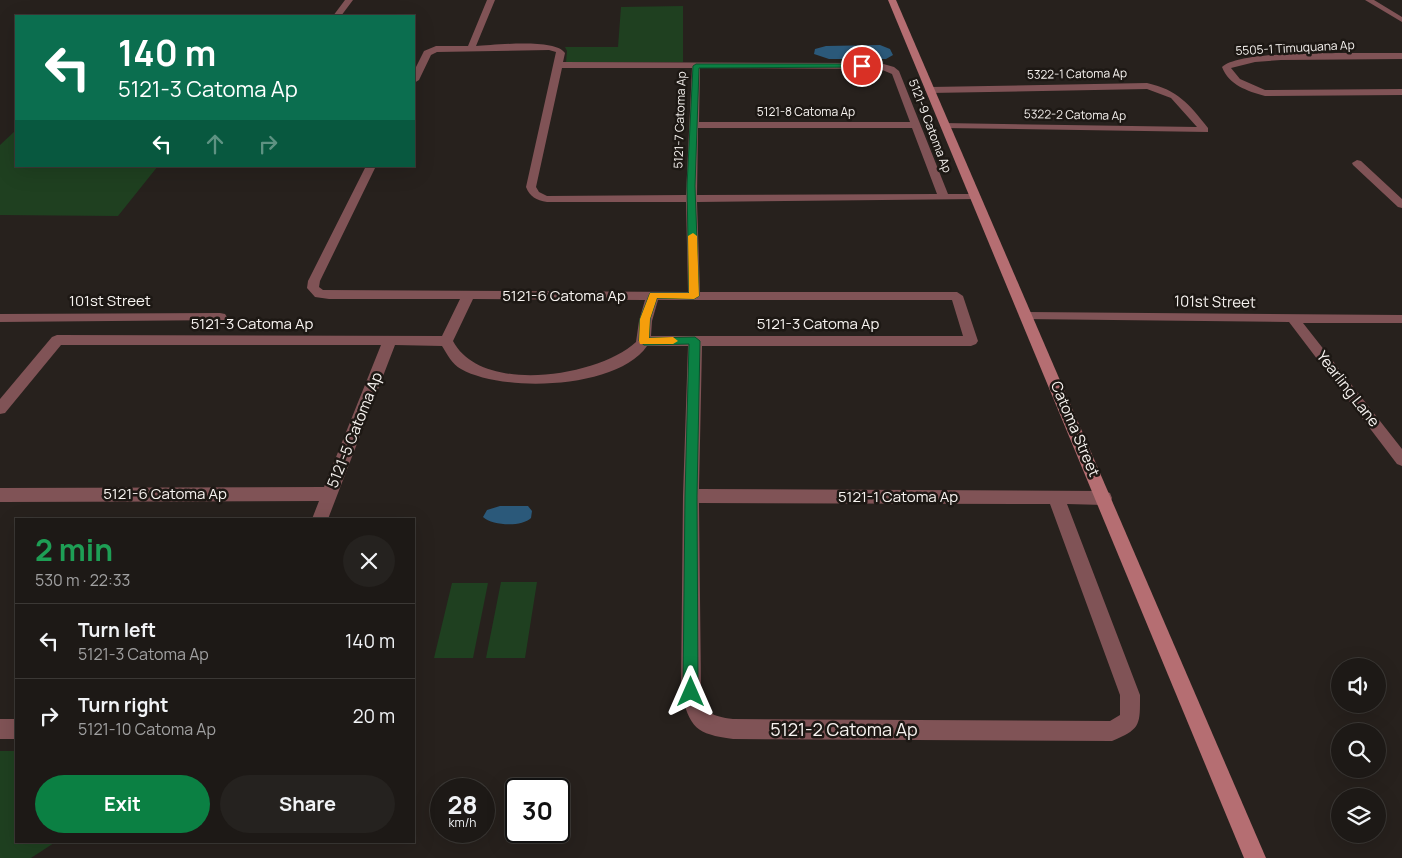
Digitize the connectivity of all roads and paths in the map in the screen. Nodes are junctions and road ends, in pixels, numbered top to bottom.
1 (349, 0) edge
2 (491, 0) edge
3 (892, 0) edge
4 (1369, 0) edge
5 (338, 15) edge
6 (1402, 20) edge
7 (471, 48) junction
8 (1402, 56) edge
9 (558, 65) junction
10 (696, 66) junction
11 (415, 78) edge
12 (930, 90) junction
13 (1402, 92) edge
14 (916, 124) junction
15 (695, 125) junction
16 (945, 125) junction
17 (1205, 130) joint
18 (1357, 163) dead end
19 (371, 167) edge
20 (692, 197) junction
21 (944, 197) junction
22 (975, 197) junction
23 (1400, 201) edge
24 (653, 295) junction
25 (468, 296) junction
26 (694, 296) junction
27 (1027, 316) junction
28 (220, 317) dead end
29 (0, 318) edge
30 (1293, 319) junction
31 (1402, 319) edge
32 (965, 321) joint
33 (390, 341) junction
34 (644, 341) junction
35 (695, 341) junction
36 (446, 342) junction
37 (0, 408) edge
38 (1402, 460) edge
39 (330, 494) junction
40 (0, 495) edge
41 (691, 496) junction
42 (1056, 498) junction
43 (1104, 498) junction
44 (320, 518) edge
45 (0, 729) edge
46 (15, 729) edge
47 (1255, 858) edge

1 - 5 street
2 - 7 street
3 - 12 street, Catoma Street
4 - 6 street
7 - 9 street
7 - 11 street
8 - 13 street, 5505-1 Timuquana Ap
9 - 10 street, 5121-9 Catoma Ap
9 - 20 street
10 - 14 street, 5121-9 Catoma Ap
10 - 15 street, 5121-7 Catoma Ap
12 - 16 street, Catoma Street
12 - 17 street, 5322-1 Catoma Ap
14 - 15 street, 5121-8 Catoma Ap
14 - 21 street, 5121-9 Catoma Ap
15 - 20 street, 5121-7 Catoma Ap
16 - 17 street, 5322-2 Catoma Ap
16 - 22 street, Catoma Street
18 - 23 street
19 - 25 street, 5121-6 Catoma Ap
20 - 21 street
20 - 26 street, 5121-7 Catoma Ap
21 - 22 street
22 - 27 street, Catoma Street
24 - 25 street, 5121-6 Catoma Ap
24 - 26 street, 5121-6 Catoma Ap
24 - 34 street
25 - 36 street
26 - 32 street, 5121-6 Catoma Ap
27 - 30 street, 101st Street
27 - 43 street, Catoma Street
28 - 29 street, 101st Street
30 - 31 street, 101st Street
30 - 38 street, Yearling Lane
32 - 35 street, 5121-3 Catoma Ap
33 - 36 street, 5121-3 Catoma Ap
33 - 37 street, 5121-3 Catoma Ap
33 - 39 street, 5121-5 Catoma Ap
34 - 35 street, 5121-3 Catoma Ap
34 - 36 street
35 - 41 street, 5121-2 Catoma Ap
39 - 40 street, 5121-6 Catoma Ap
39 - 44 street, 5121-5 Catoma Ap
41 - 42 street, 5121-1 Catoma Ap
41 - 42 street, 5121-2 Catoma Ap
42 - 43 street, 5121-1 Catoma Ap
43 - 47 street, Catoma Street
45 - 46 street

